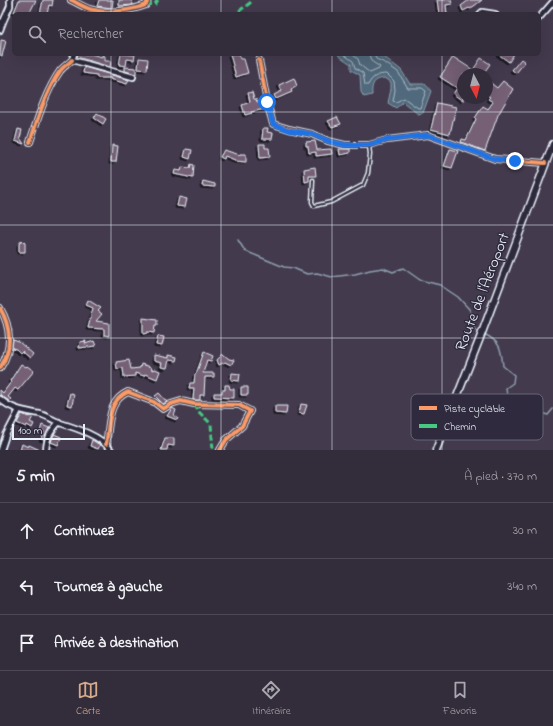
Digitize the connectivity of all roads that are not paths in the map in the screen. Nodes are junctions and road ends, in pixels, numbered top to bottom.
1 (10, 0) edge
2 (71, 0) edge
3 (148, 0) edge
4 (553, 2) edge
5 (103, 12) edge
6 (113, 12) edge
7 (541, 16) edge
8 (1, 22) edge
9 (0, 30) edge
10 (73, 56) edge
11 (72, 60) junction
12 (259, 60) dead end
13 (133, 76) dead end
14 (30, 142) dead end
15 (553, 144) edge
16 (369, 145) junction
17 (545, 163) junction
18 (313, 180) dead end
19 (0, 308) edge
20 (0, 368) edge
21 (458, 394) edge
22 (0, 399) edge
23 (19, 410) junction
24 (59, 422) junction
25 (440, 440) edge
26 (106, 444) junction
27 (1, 450) edge
28 (46, 450) edge
29 (111, 450) edge
30 (220, 450) edge
31 (436, 450) edge

1 - 8 street
2 - 5 street
3 - 6 street
4 - 7 street
8 - 9 street
10 - 11 street
11 - 13 street
11 - 14 street
12 - 16 street
15 - 17 main road, Route de l'Aéroport
16 - 17 street
16 - 18 lane
17 - 21 main road, Route de l'Aéroport
19 - 20 street
22 - 23 street
23 - 24 street
23 - 27 street
24 - 26 street
24 - 28 street
25 - 31 main road, Route de l'Aéroport
26 - 29 street
26 - 30 street

